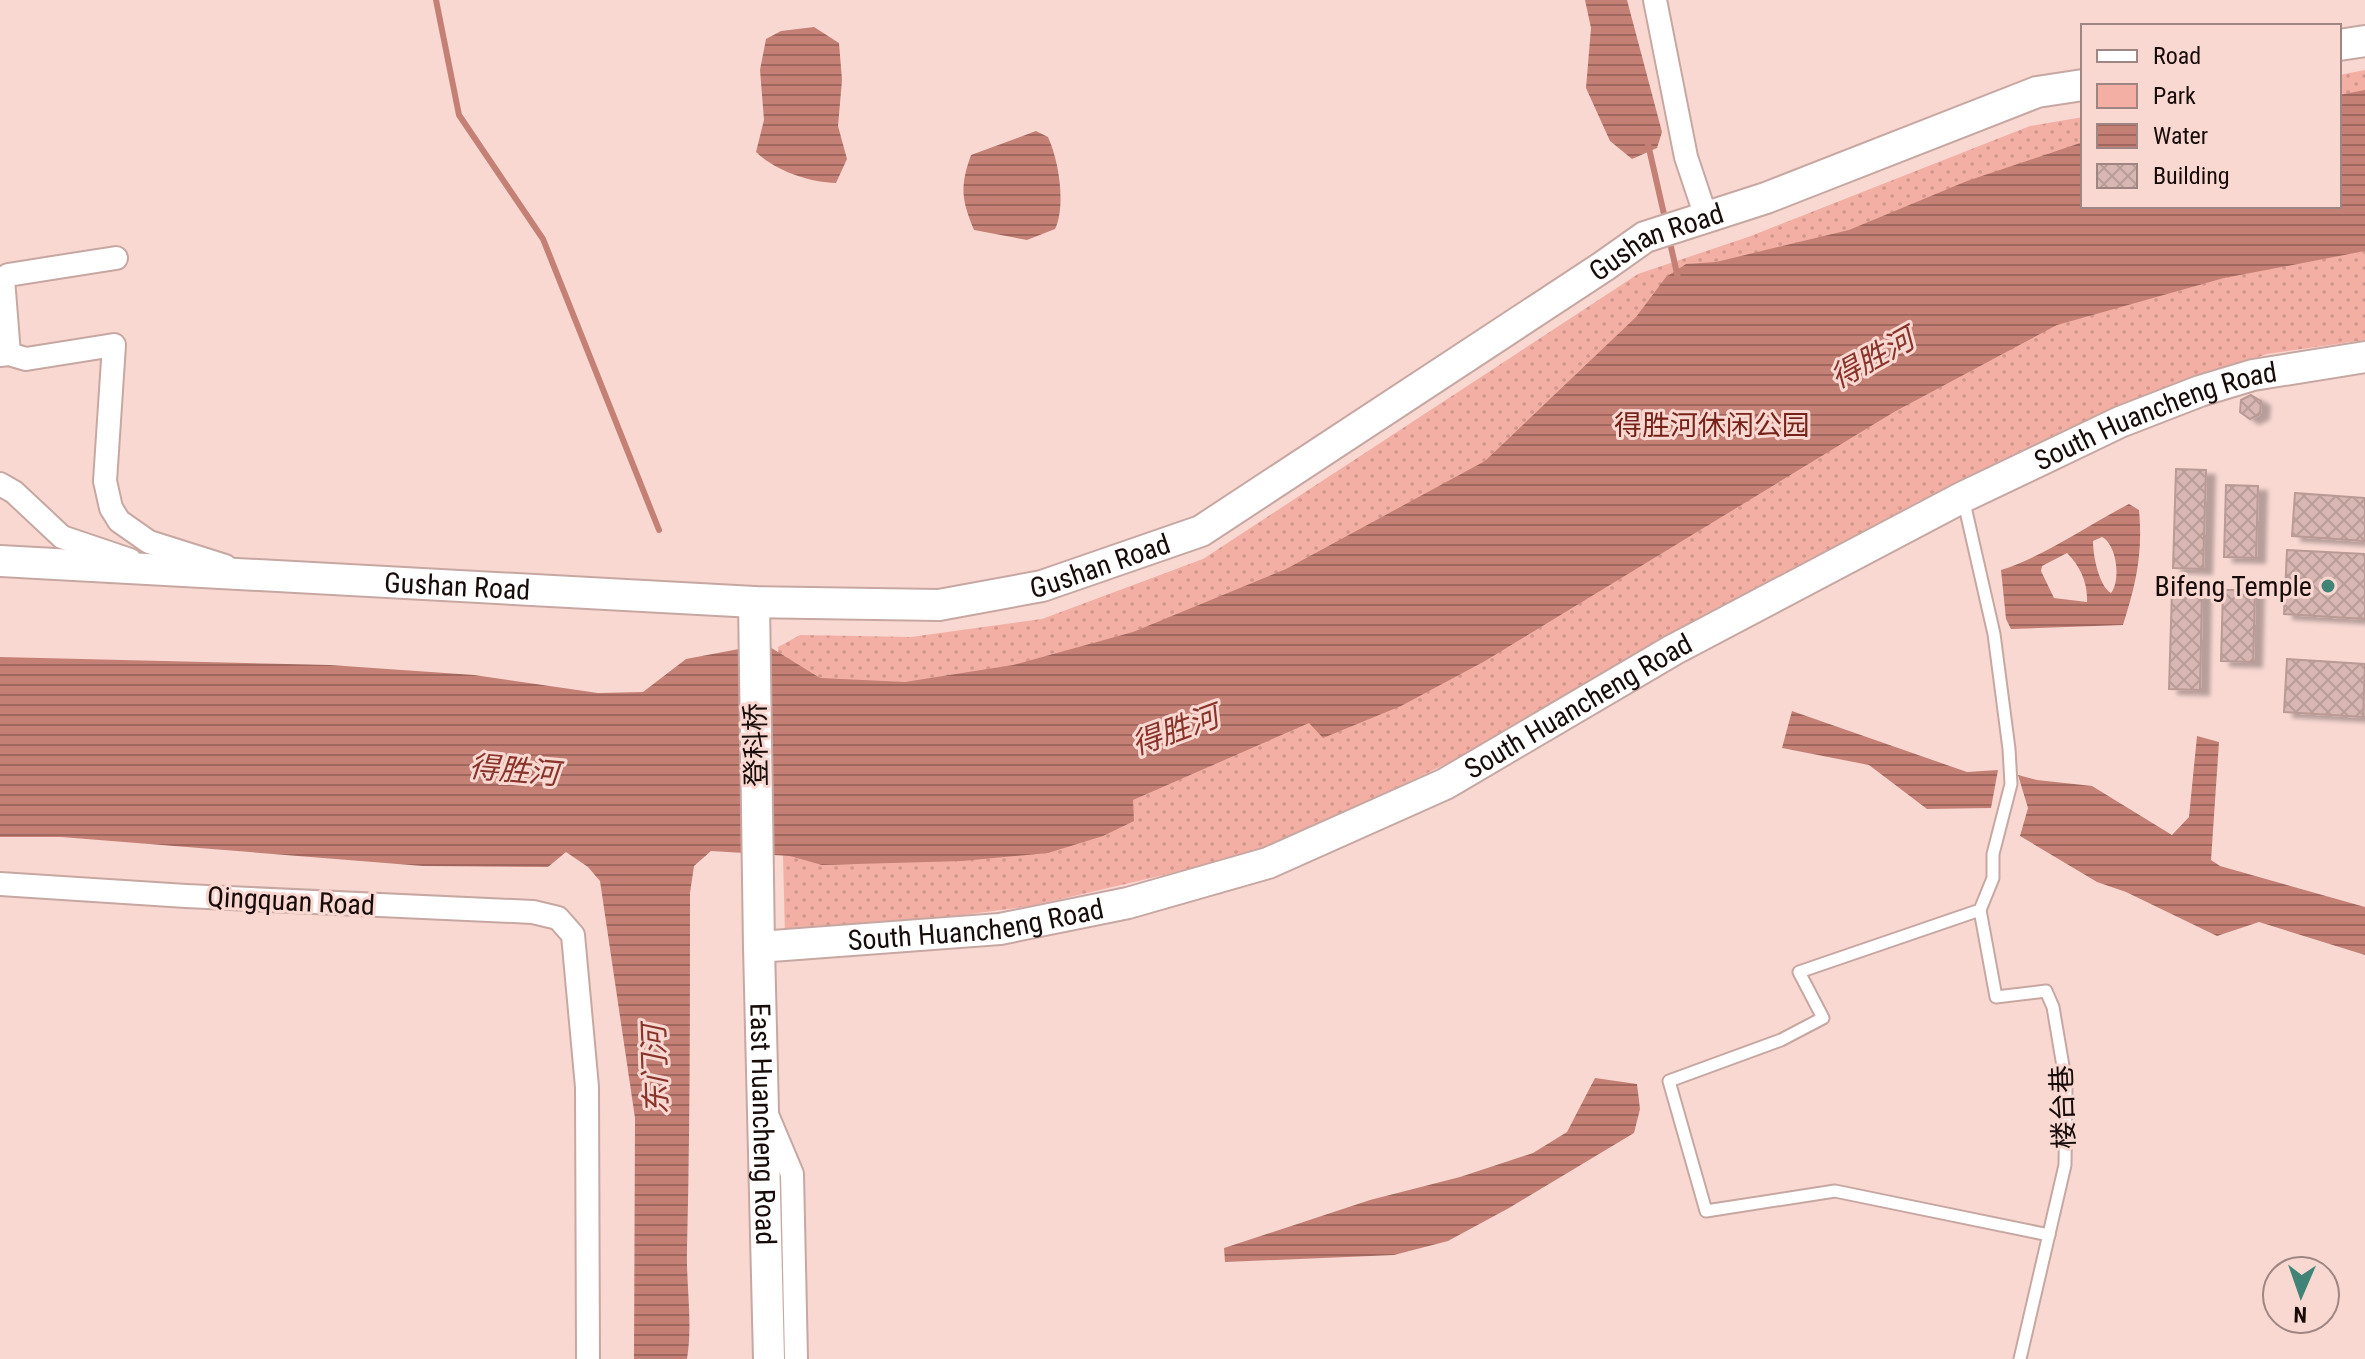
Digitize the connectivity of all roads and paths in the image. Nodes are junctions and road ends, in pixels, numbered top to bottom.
1 (1655, 0) edge
2 (2365, 41) edge
3 (2341, 45) edge
4 (2081, 85) edge
5 (1706, 217) junction
6 (116, 258) dead end
7 (4, 355) edge
8 (2365, 357) edge
9 (0, 484) edge
10 (1963, 497) junction
11 (0, 561) edge
12 (162, 570) junction
13 (245, 574) junction
14 (754, 602) junction
15 (0, 884) edge
16 (758, 889) joint
17 (1980, 910) junction
18 (759, 947) junction
19 (763, 1106) junction
20 (2049, 1235) junction
21 (588, 1359) edge
22 (769, 1359) edge
23 (796, 1359) edge
24 (2020, 1359) edge

1 - 5 street
2 - 3 main road
4 - 5 main road, Gushan Road
5 - 14 main road, Gushan Road
6 - 7 street
7 - 13 street
8 - 10 main road, South Huancheng Road
9 - 12 street
10 - 17 lane
10 - 18 main road, South Huancheng Road
11 - 12 main road, Gushan Road
12 - 13 main road, Gushan Road
13 - 14 main road, Gushan Road
14 - 16 main road, 登科桥
15 - 21 street, Qingquan Road
16 - 18 main road, East Huancheng Road
17 - 20 lane, 楼台巷
17 - 20 lane
18 - 19 main road, East Huancheng Road
19 - 22 main road, East Huancheng Road
19 - 23 street
20 - 24 lane, 楼台巷

